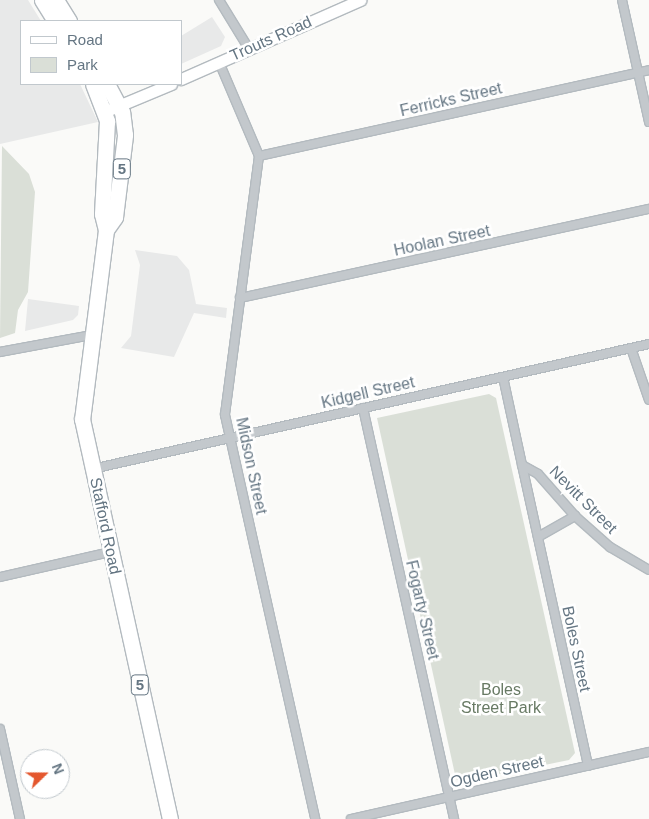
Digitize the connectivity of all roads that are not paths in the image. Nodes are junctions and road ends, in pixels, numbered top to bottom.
1 (42, 0) edge
2 (56, 0) edge
3 (219, 0) edge
4 (360, 0) edge
5 (622, 0) edge
6 (54, 20) edge
7 (68, 20) edge
8 (249, 49) junction
9 (219, 62) junction
10 (649, 70) edge
11 (638, 72) junction
12 (182, 79) edge
13 (94, 85) edge
14 (107, 85) edge
15 (169, 85) edge
16 (112, 108) junction
17 (649, 122) edge
18 (259, 156) junction
19 (649, 209) edge
20 (240, 298) junction
21 (92, 335) junction
22 (649, 344) edge
23 (631, 348) junction
24 (0, 352) edge
25 (503, 377) junction
26 (649, 400) edge
27 (363, 408) junction
28 (230, 438) junction
29 (522, 465) junction
30 (92, 469) junction
31 (575, 516) junction
32 (538, 538) junction
33 (110, 552) junction
34 (649, 570) edge
35 (0, 576) edge
36 (0, 729) edge
37 (649, 752) edge
38 (588, 766) junction
39 (449, 797) junction
40 (20, 819) edge
41 (170, 819) edge
42 (315, 819) edge
43 (351, 819) edge
44 (454, 819) edge

1 - 6 highway
2 - 7 highway
3 - 8 street
4 - 8 street, Trouts Road
5 - 11 street
8 - 9 street, Trouts Road
9 - 12 street, Trouts Road
9 - 18 street
10 - 11 street, Ferricks Street
11 - 17 street
11 - 18 street, Ferricks Street
13 - 16 highway, Stafford Road / 5
14 - 16 highway, Stafford Road / 5
15 - 16 street
16 - 21 highway, Stafford Road / 5
18 - 20 street, Midson Street
19 - 20 street, Hoolan Street
20 - 28 street, Midson Street
21 - 24 street
21 - 30 highway, Stafford Road / 5
22 - 23 street, Kidgell Street
23 - 25 street, Kidgell Street
23 - 26 street
25 - 27 street, Kidgell Street
25 - 29 street
27 - 28 street, Kidgell Street
27 - 39 street, Fogarty Street
28 - 30 street, Kidgell Street
28 - 42 street, Midson Street
29 - 31 street, Nevitt Street
29 - 32 street, Boles Street
30 - 33 highway, Stafford Road / 5
31 - 32 street
31 - 34 street, Nevitt Street
32 - 38 street, Boles Street
33 - 35 street
33 - 41 highway, Stafford Road / 5
36 - 40 street
37 - 38 street, Ogden Street
38 - 39 street, Ogden Street
39 - 43 street, Ogden Street
39 - 44 street, Fogarty Street

